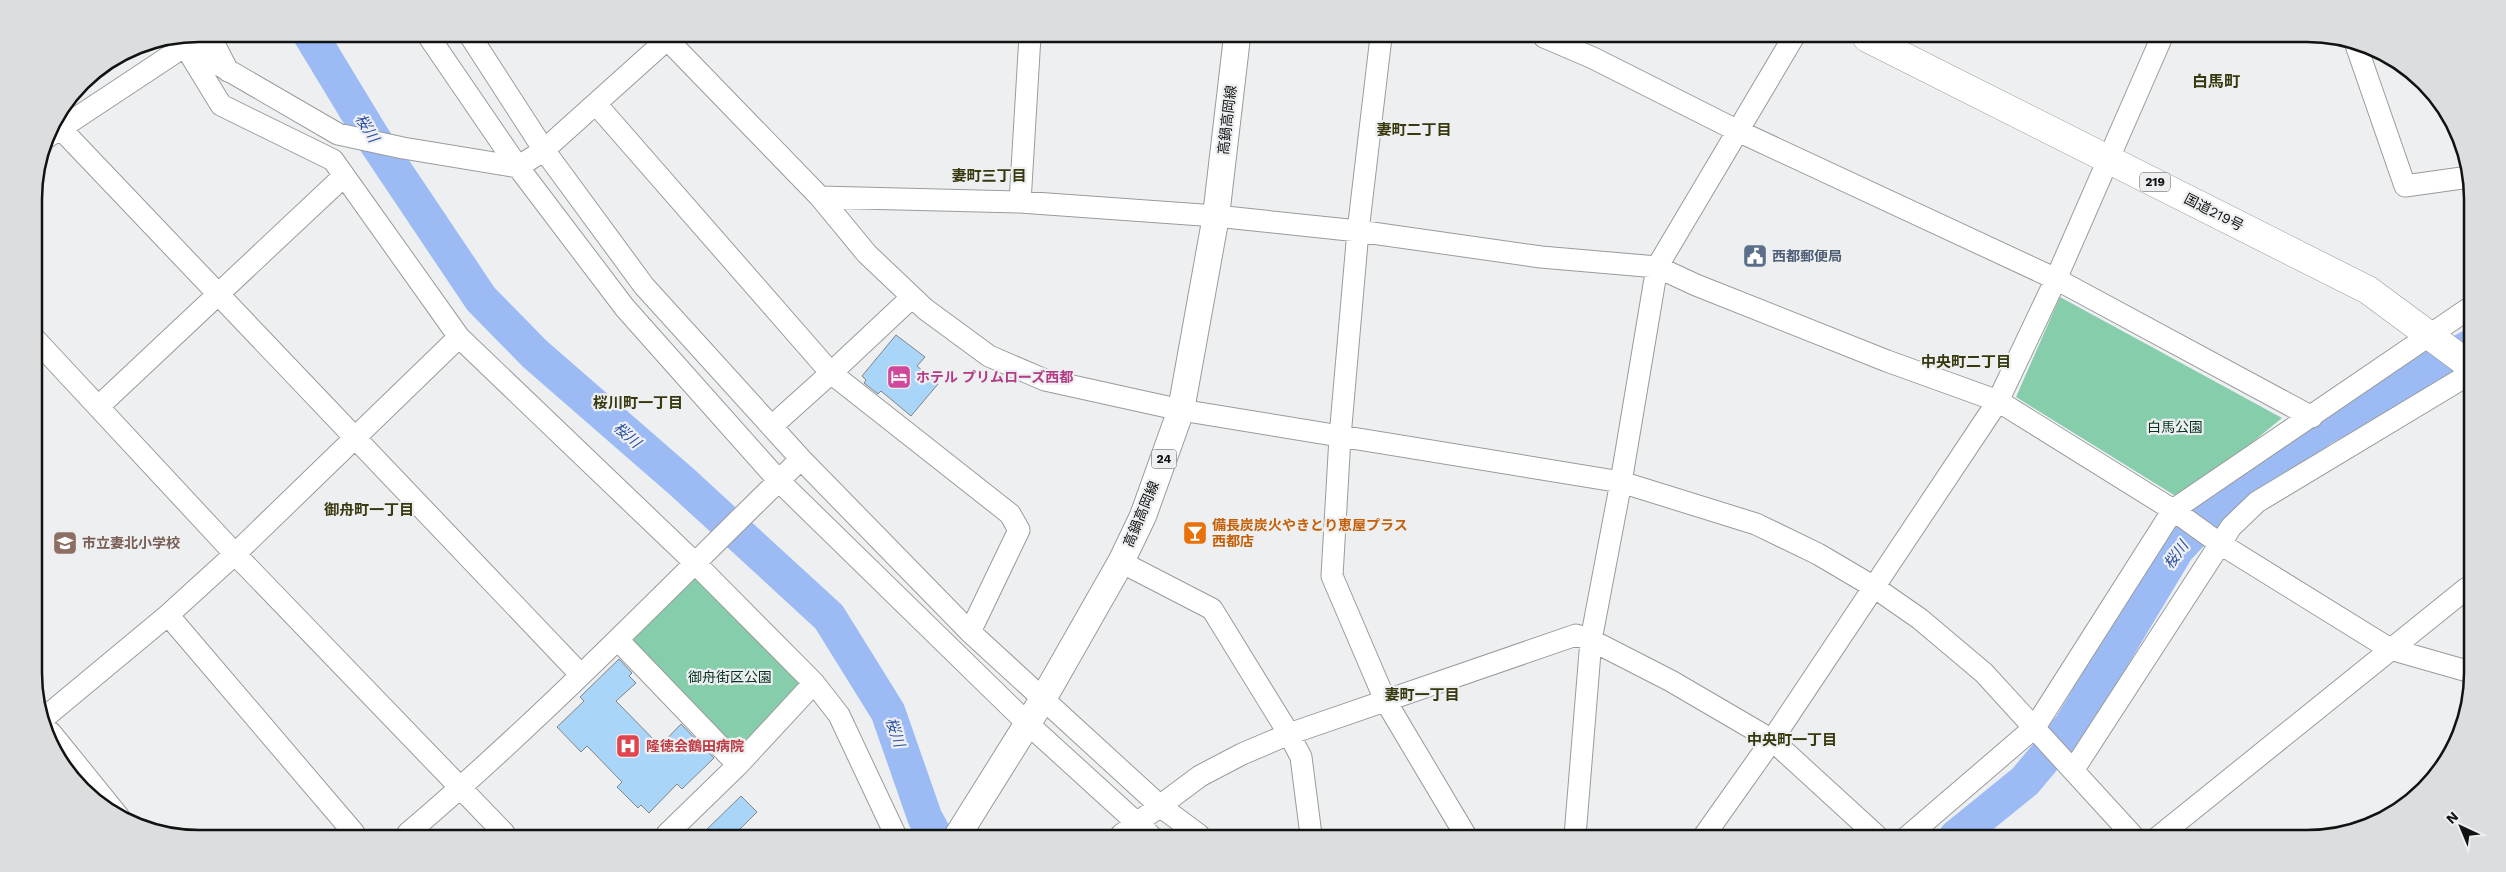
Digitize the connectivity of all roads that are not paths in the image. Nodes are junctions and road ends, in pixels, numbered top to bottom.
1 (1380, 42) edge
2 (1556, 42) edge
3 (1791, 42) edge
4 (1875, 42) edge
5 (2160, 42) edge
6 (214, 43) edge
7 (433, 43) edge
8 (476, 43) edge
9 (661, 43) edge
10 (674, 43) edge
11 (1030, 43) edge
12 (1236, 43) edge
13 (182, 44) edge
14 (184, 44) edge
15 (177, 45) edge
16 (2358, 52) edge
17 (228, 71) junction
18 (596, 104) junction
19 (59, 130) edge
20 (1738, 131) junction
21 (56, 136) edge
22 (544, 150) junction
23 (2109, 159) junction
24 (518, 167) junction
25 (344, 176) junction
26 (2462, 178) edge
27 (820, 198) junction
28 (1020, 202) junction
29 (1216, 216) junction
30 (1358, 231) junction
31 (1657, 267) junction
32 (2056, 279) junction
33 (218, 294) junction
34 (912, 297) junction
35 (2464, 312) edge
36 (2432, 336) junction
37 (459, 337) junction
38 (43, 347) edge
39 (2464, 361) edge
40 (831, 373) junction
41 (2464, 377) edge
42 (1998, 401) junction
43 (98, 407) junction
44 (1181, 410) junction
45 (2312, 417) junction
46 (772, 426) junction
47 (355, 437) junction
48 (1340, 437) junction
49 (801, 459) junction
50 (779, 481) junction
51 (1621, 482) junction
52 (2178, 514) junction
53 (2215, 541) junction
54 (235, 554) junction
55 (694, 562) junction
56 (1121, 562) junction
57 (1874, 587) junction
58 (2464, 590) edge
59 (168, 615) junction
60 (970, 632) junction
61 (618, 640) junction
62 (1591, 640) junction
63 (2390, 649) junction
64 (2464, 671) edge
65 (581, 675) junction
66 (814, 683) junction
67 (1043, 699) junction
68 (1385, 700) junction
69 (49, 714) edge
70 (1027, 723) junction
71 (2037, 730) junction
72 (1289, 734) junction
73 (1772, 740) junction
74 (61, 745) edge
75 (738, 765) junction
76 (2071, 766) junction
77 (461, 788) junction
78 (99, 792) edge
79 (1160, 806) junction
80 (1310, 829) edge
81 (1462, 829) edge
82 (1577, 829) edge
83 (1709, 829) edge
84 (1869, 829) edge
85 (1916, 829) edge
86 (2126, 829) edge
87 (2167, 829) edge
88 (351, 830) edge
89 (412, 830) edge
90 (501, 830) edge
91 (678, 830) edge
92 (893, 830) edge
93 (961, 830) edge
94 (1135, 830) edge
95 (1137, 830) edge
96 (1192, 830) edge

1 - 30 street
2 - 20 street
3 - 20 street
4 - 23 highway, 国道219号 / 219
5 - 23 street
6 - 17 street
7 - 24 street
8 - 22 street
9 - 18 street
10 - 27 street
11 - 28 street
12 - 29 main road, 高鍋高岡線 / 24
13 - 25 street
14 - 17 street
15 - 19 street
16 - 26 street
17 - 24 street
18 - 22 street
18 - 40 street
20 - 31 street
20 - 32 street
21 - 33 street
22 - 24 street
22 - 46 street
23 - 32 street
23 - 36 highway, 国道219号 / 219
24 - 50 street
25 - 33 street
25 - 37 street
27 - 28 street
27 - 34 street
28 - 29 street
29 - 30 street
29 - 44 main road, 高鍋高岡線 / 24
30 - 31 street
30 - 48 street
31 - 42 street
31 - 51 street
32 - 42 street
32 - 45 street
33 - 43 street
33 - 47 street
34 - 40 street
34 - 44 street
35 - 36 street
36 - 39 highway, 国道219号 / 219
36 - 45 street
37 - 47 street
37 - 55 street
38 - 43 street
40 - 46 street
40 - 60 street
41 - 53 street
42 - 52 street
42 - 57 street
43 - 54 street
44 - 48 street
44 - 56 main road, 高鍋高岡線 / 24
45 - 52 street
46 - 49 street
47 - 54 street
47 - 65 street
48 - 51 street
48 - 68 street
49 - 50 street
49 - 60 street
50 - 55 street
50 - 70 street
51 - 57 street
51 - 62 street
52 - 53 street
52 - 71 street
53 - 63 street
53 - 76 street
54 - 59 street
54 - 77 street
55 - 61 street
55 - 66 street
56 - 67 main road, 高鍋高岡線 / 24
56 - 72 street
57 - 71 street
57 - 73 street
58 - 63 street
59 - 69 street
59 - 88 street
60 - 67 street
61 - 65 street
61 - 75 street
62 - 68 street
62 - 73 street
62 - 82 street
63 - 64 street
63 - 87 street
65 - 77 street
66 - 75 street
66 - 92 street
67 - 70 main road, 高鍋高岡線 / 24
67 - 79 street
68 - 72 street
68 - 81 street
70 - 93 main road, 高鍋高岡線 / 24
70 - 94 street
71 - 76 street
71 - 85 street
72 - 79 street
72 - 80 street
73 - 83 street
73 - 84 street
74 - 78 street
75 - 91 street
76 - 86 street
77 - 89 street
77 - 90 street
79 - 95 street
79 - 96 street

